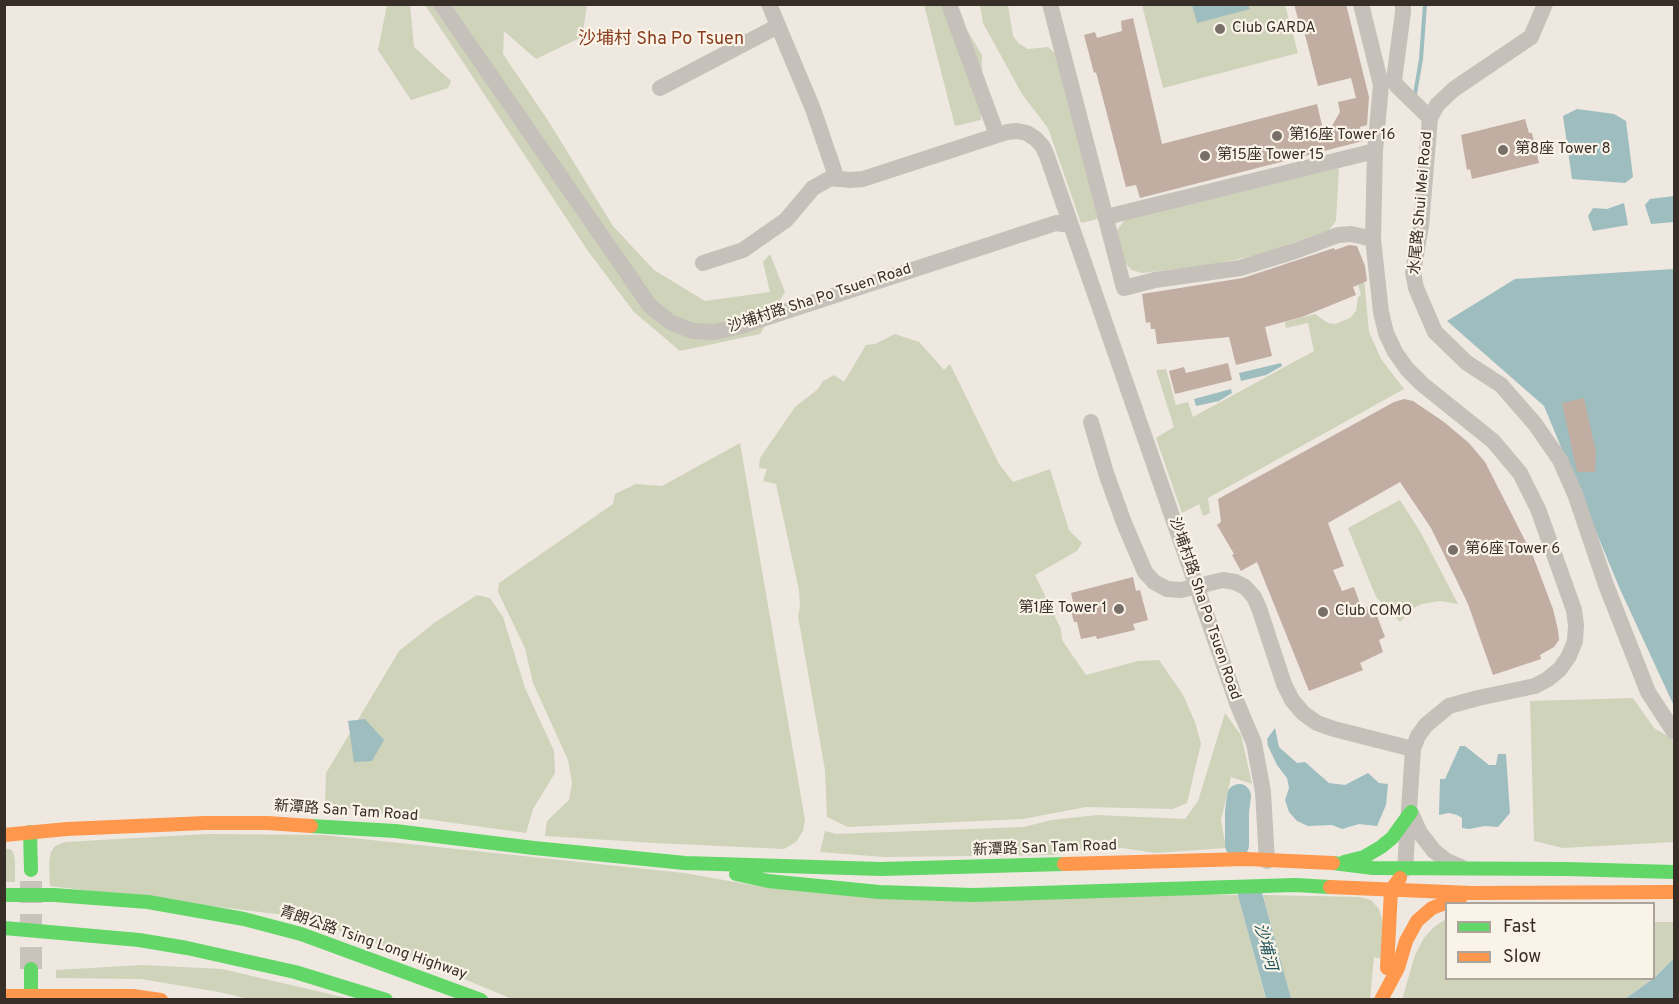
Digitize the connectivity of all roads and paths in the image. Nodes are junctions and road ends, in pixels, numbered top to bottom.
1 (441, 4) edge
2 (770, 4) edge
3 (950, 4) edge
4 (1050, 4) edge
5 (1361, 4) edge
6 (1403, 4) edge
7 (1545, 4) edge
8 (778, 26) junction
9 (660, 88) dead end
10 (1427, 116) junction
11 (997, 135) junction
12 (1375, 151) junction
13 (837, 179) junction
14 (1106, 217) junction
15 (1070, 225) junction
16 (1373, 239) junction
17 (703, 263) dead end
18 (1091, 422) dead end
19 (1196, 586) junction
20 (1674, 732) edge
21 (1413, 749) junction
22 (1411, 812) junction
23 (30, 832) junction
24 (4, 835) edge
25 (1674, 859) edge
26 (1267, 861) junction
27 (685, 863) junction
28 (1337, 863) junction
29 (1463, 868) junction
30 (1406, 869) junction
31 (31, 870) tunnel mouth
32 (1646, 870) junction
33 (1674, 872) edge
34 (1295, 885) junction
35 (1392, 890) junction
36 (1674, 892) edge
37 (1471, 893) junction
38 (4, 895) edge
39 (1408, 901) junction
40 (1449, 902) edge
41 (1445, 904) edge
42 (4, 928) edge
43 (1406, 941) junction
44 (31, 969) tunnel mouth
45 (4, 996) edge
46 (31, 996) junction
47 (1383, 996) edge
48 (161, 999) edge
49 (386, 999) edge
50 (481, 999) edge

1 - 15 street, 沙埔村路 Sha Po Tsuen Road
2 - 8 street
3 - 11 street
4 - 14 street
5 - 12 street
6 - 10 street, 水尾路 Shui Mei Road
7 - 10 street
8 - 9 street
8 - 13 street
10 - 20 street, 水尾路 Shui Mei Road
11 - 13 street, 沙埔村路 Sha Po Tsuen Road
11 - 15 street, 沙埔村路 Sha Po Tsuen Road
12 - 14 street
12 - 16 street
13 - 17 street
14 - 16 street
15 - 19 street, 沙埔村路 Sha Po Tsuen Road
16 - 21 street
18 - 19 street
19 - 21 street
19 - 26 street, 沙埔村路 Sha Po Tsuen Road
21 - 22 street
22 - 28 main road
22 - 29 street
22 - 30 street
23 - 24 main road, 新潭路 San Tam Road
23 - 27 main road, 新潭路 San Tam Road
23 - 31 main road
25 - 32 street
26 - 27 main road, 新潭路 San Tam Road
26 - 28 main road, 新潭路 San Tam Road
26 - 34 main road
27 - 34 main road, 新潭路 San Tam Road
28 - 30 main road, 新潭路 San Tam Road
29 - 30 main road, 新潭路 San Tam Road
29 - 32 main road, 新潭路 San Tam Road
30 - 35 main road
30 - 39 main road
32 - 33 main road, 新潭路 San Tam Road
34 - 35 main road, 新潭路 San Tam Road
35 - 39 main road, 新潭路 San Tam Road
35 - 47 main road
36 - 37 main road, 新潭路 San Tam Road
37 - 39 main road, 新潭路 San Tam Road
37 - 40 main road
38 - 50 main road, 青朗公路 Tsing Long Highway
39 - 43 main road
41 - 43 main road
42 - 49 main road
43 - 47 main road
44 - 46 main road
45 - 46 main road
46 - 48 main road

